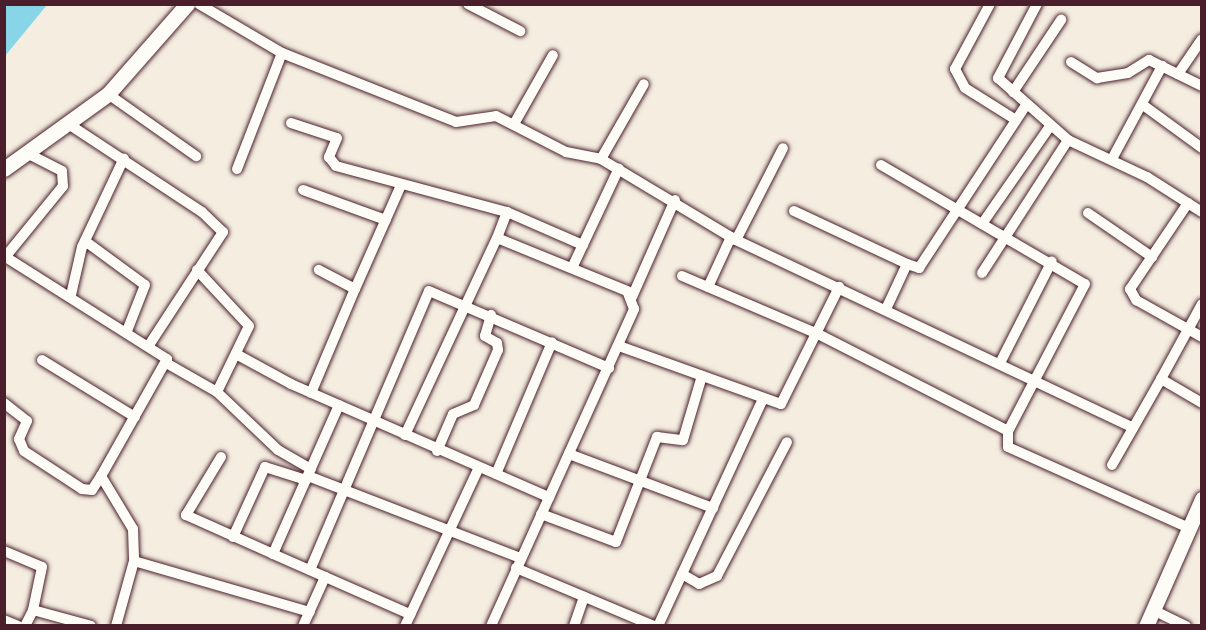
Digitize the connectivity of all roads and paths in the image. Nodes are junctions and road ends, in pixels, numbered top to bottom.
1 (187, 4) edge
2 (199, 4) edge
3 (468, 4) edge
4 (990, 4) edge
5 (1037, 4) edge
6 (1061, 20) dead end
7 (520, 31) dead end
8 (1202, 39) edge
9 (282, 53) junction
10 (553, 55) dead end
11 (1071, 62) dead end
12 (1162, 66) junction
13 (1178, 74) junction
14 (644, 84) dead end
15 (1202, 86) edge
16 (1013, 92) junction
17 (108, 94) junction
18 (1026, 105) junction
19 (1143, 105) junction
20 (1016, 120) junction
21 (291, 123) dead end
22 (514, 124) junction
23 (70, 125) junction
24 (1050, 126) junction
25 (1068, 140) junction
26 (783, 148) dead end
27 (1202, 148) edge
28 (27, 153) junction
29 (196, 156) dead end
30 (124, 158) junction
31 (601, 159) junction
32 (1112, 159) junction
33 (881, 165) dead end
34 (619, 168) junction
35 (4, 169) edge
36 (237, 169) dead end
37 (401, 185) junction
38 (303, 190) dead end
39 (675, 200) junction
40 (1188, 203) junction
41 (955, 209) junction
42 (794, 211) dead end
43 (507, 212) junction
44 (1202, 212) edge
45 (1088, 213) dead end
46 (386, 220) junction
47 (982, 224) junction
48 (1005, 237) junction
49 (496, 238) junction
50 (733, 239) junction
51 (85, 241) junction
52 (583, 245) junction
53 (5, 256) edge
54 (1152, 257) junction
55 (1052, 261) junction
56 (907, 264) junction
57 (572, 268) junction
58 (197, 270) junction
59 (319, 270) dead end
60 (982, 273) dead end
61 (682, 276) dead end
62 (708, 287) junction
63 (839, 287) junction
64 (355, 290) junction
65 (71, 295) junction
66 (632, 297) junction
67 (465, 304) junction
68 (1202, 304) edge
69 (886, 309) junction
70 (491, 315) junction
71 (1187, 330) junction
72 (127, 331) junction
73 (818, 334) junction
74 (1202, 337) edge
75 (552, 342) junction
76 (149, 345) junction
77 (619, 346) junction
78 (236, 354) junction
79 (42, 360) dead end
80 (999, 363) junction
81 (168, 364) junction
82 (609, 368) junction
83 (702, 376) junction
84 (1161, 379) junction
85 (1035, 380) junction
86 (217, 392) junction
87 (311, 393) junction
88 (763, 399) junction
89 (4, 403) edge
90 (1202, 403) edge
91 (339, 405) junction
92 (135, 417) junction
93 (375, 421) junction
94 (1133, 428) junction
95 (1008, 431) junction
96 (405, 435) junction
97 (787, 442) dead end
98 (438, 451) junction
99 (569, 454) junction
100 (221, 458) dead end
101 (1112, 465) dead end
102 (479, 467) junction
103 (496, 474) junction
104 (308, 475) junction
105 (100, 476) junction
106 (640, 481) junction
107 (346, 490) junction
108 (549, 497) junction
109 (1202, 499) edge
110 (712, 508) junction
111 (541, 514) junction
112 (1189, 528) junction
113 (448, 530) junction
114 (233, 537) junction
115 (4, 551) edge
116 (273, 554) junction
117 (134, 561) junction
118 (519, 563) junction
119 (310, 570) junction
120 (682, 574) junction
121 (326, 577) junction
122 (584, 597) junction
123 (33, 610) junction
124 (1153, 610) junction
125 (310, 612) junction
126 (410, 614) junction
127 (4, 620) edge
128 (18, 626) edge
129 (25, 626) edge
130 (91, 626) edge
131 (116, 626) edge
132 (303, 626) edge
133 (405, 626) edge
134 (491, 626) edge
135 (574, 626) edge
136 (654, 626) edge
137 (658, 626) edge
138 (1146, 626) edge
139 (1186, 626) edge

1 - 17 main road
2 - 9 street
3 - 7 street
4 - 20 street
5 - 16 street
6 - 16 street
8 - 13 street
9 - 22 street
9 - 36 street
10 - 22 street
11 - 12 street
12 - 13 street
12 - 19 street
13 - 15 street
14 - 31 street
16 - 18 street
17 - 23 main road
17 - 29 street
18 - 20 street
18 - 24 street
19 - 27 street
19 - 32 street
20 - 41 street
21 - 37 street
22 - 31 street
23 - 28 main road
23 - 30 street
24 - 25 street
24 - 47 street
25 - 32 street
25 - 48 street
26 - 50 street
28 - 35 main road
28 - 53 street
30 - 51 street
30 - 58 street
31 - 34 street
32 - 40 street
33 - 41 street
34 - 39 street
34 - 52 street
37 - 43 street
37 - 46 street
38 - 46 street
39 - 50 street
39 - 66 street
40 - 44 street
40 - 54 street
41 - 47 street
41 - 56 street
42 - 56 street
43 - 49 street
43 - 52 street
45 - 54 street
46 - 64 street
47 - 48 street
48 - 55 street
48 - 60 street
49 - 57 street
49 - 67 street
50 - 62 street
50 - 63 street
51 - 65 street
51 - 72 street
52 - 57 street
53 - 65 street
54 - 71 street
55 - 80 street
55 - 85 street
56 - 69 street
57 - 66 street
58 - 76 street
58 - 78 street
59 - 64 street
61 - 62 street
62 - 73 street
63 - 69 street
63 - 73 street
64 - 87 street
65 - 72 street
66 - 77 street
67 - 70 street
67 - 93 street
67 - 96 street
68 - 71 street
69 - 80 street
70 - 75 street
70 - 98 street
71 - 74 street
71 - 84 street
72 - 76 street
73 - 88 street
73 - 95 street
75 - 82 street
75 - 103 street
76 - 81 street
77 - 82 street
77 - 83 street
78 - 86 street
78 - 87 street
79 - 92 street
80 - 85 street
81 - 86 street
81 - 92 street
82 - 99 street
83 - 88 street
83 - 106 street
84 - 90 street
84 - 94 street
85 - 94 street
85 - 95 street
86 - 104 street
87 - 91 street
88 - 110 street
89 - 105 street
91 - 93 street
91 - 104 street
92 - 105 street
93 - 96 street
93 - 107 street
94 - 101 street
95 - 112 street
96 - 98 street
97 - 120 street
98 - 102 street
99 - 106 street
99 - 108 street
100 - 114 street
102 - 103 street
102 - 113 street
103 - 108 street
104 - 107 street
104 - 114 street
104 - 116 street
105 - 117 street
106 - 110 street
106 - 111 street
107 - 113 street
107 - 119 street
108 - 111 street
109 - 112 main road
110 - 120 street
111 - 118 street
112 - 124 main road
113 - 118 street
113 - 126 street
114 - 116 street
115 - 123 street
116 - 119 street
117 - 125 street
117 - 131 street
118 - 122 street
118 - 134 street
119 - 121 street
120 - 137 street
121 - 125 street
121 - 126 street
122 - 135 street
122 - 136 street
123 - 129 street
123 - 130 street
124 - 138 main road
124 - 139 street
125 - 132 street
126 - 133 street
127 - 128 street

